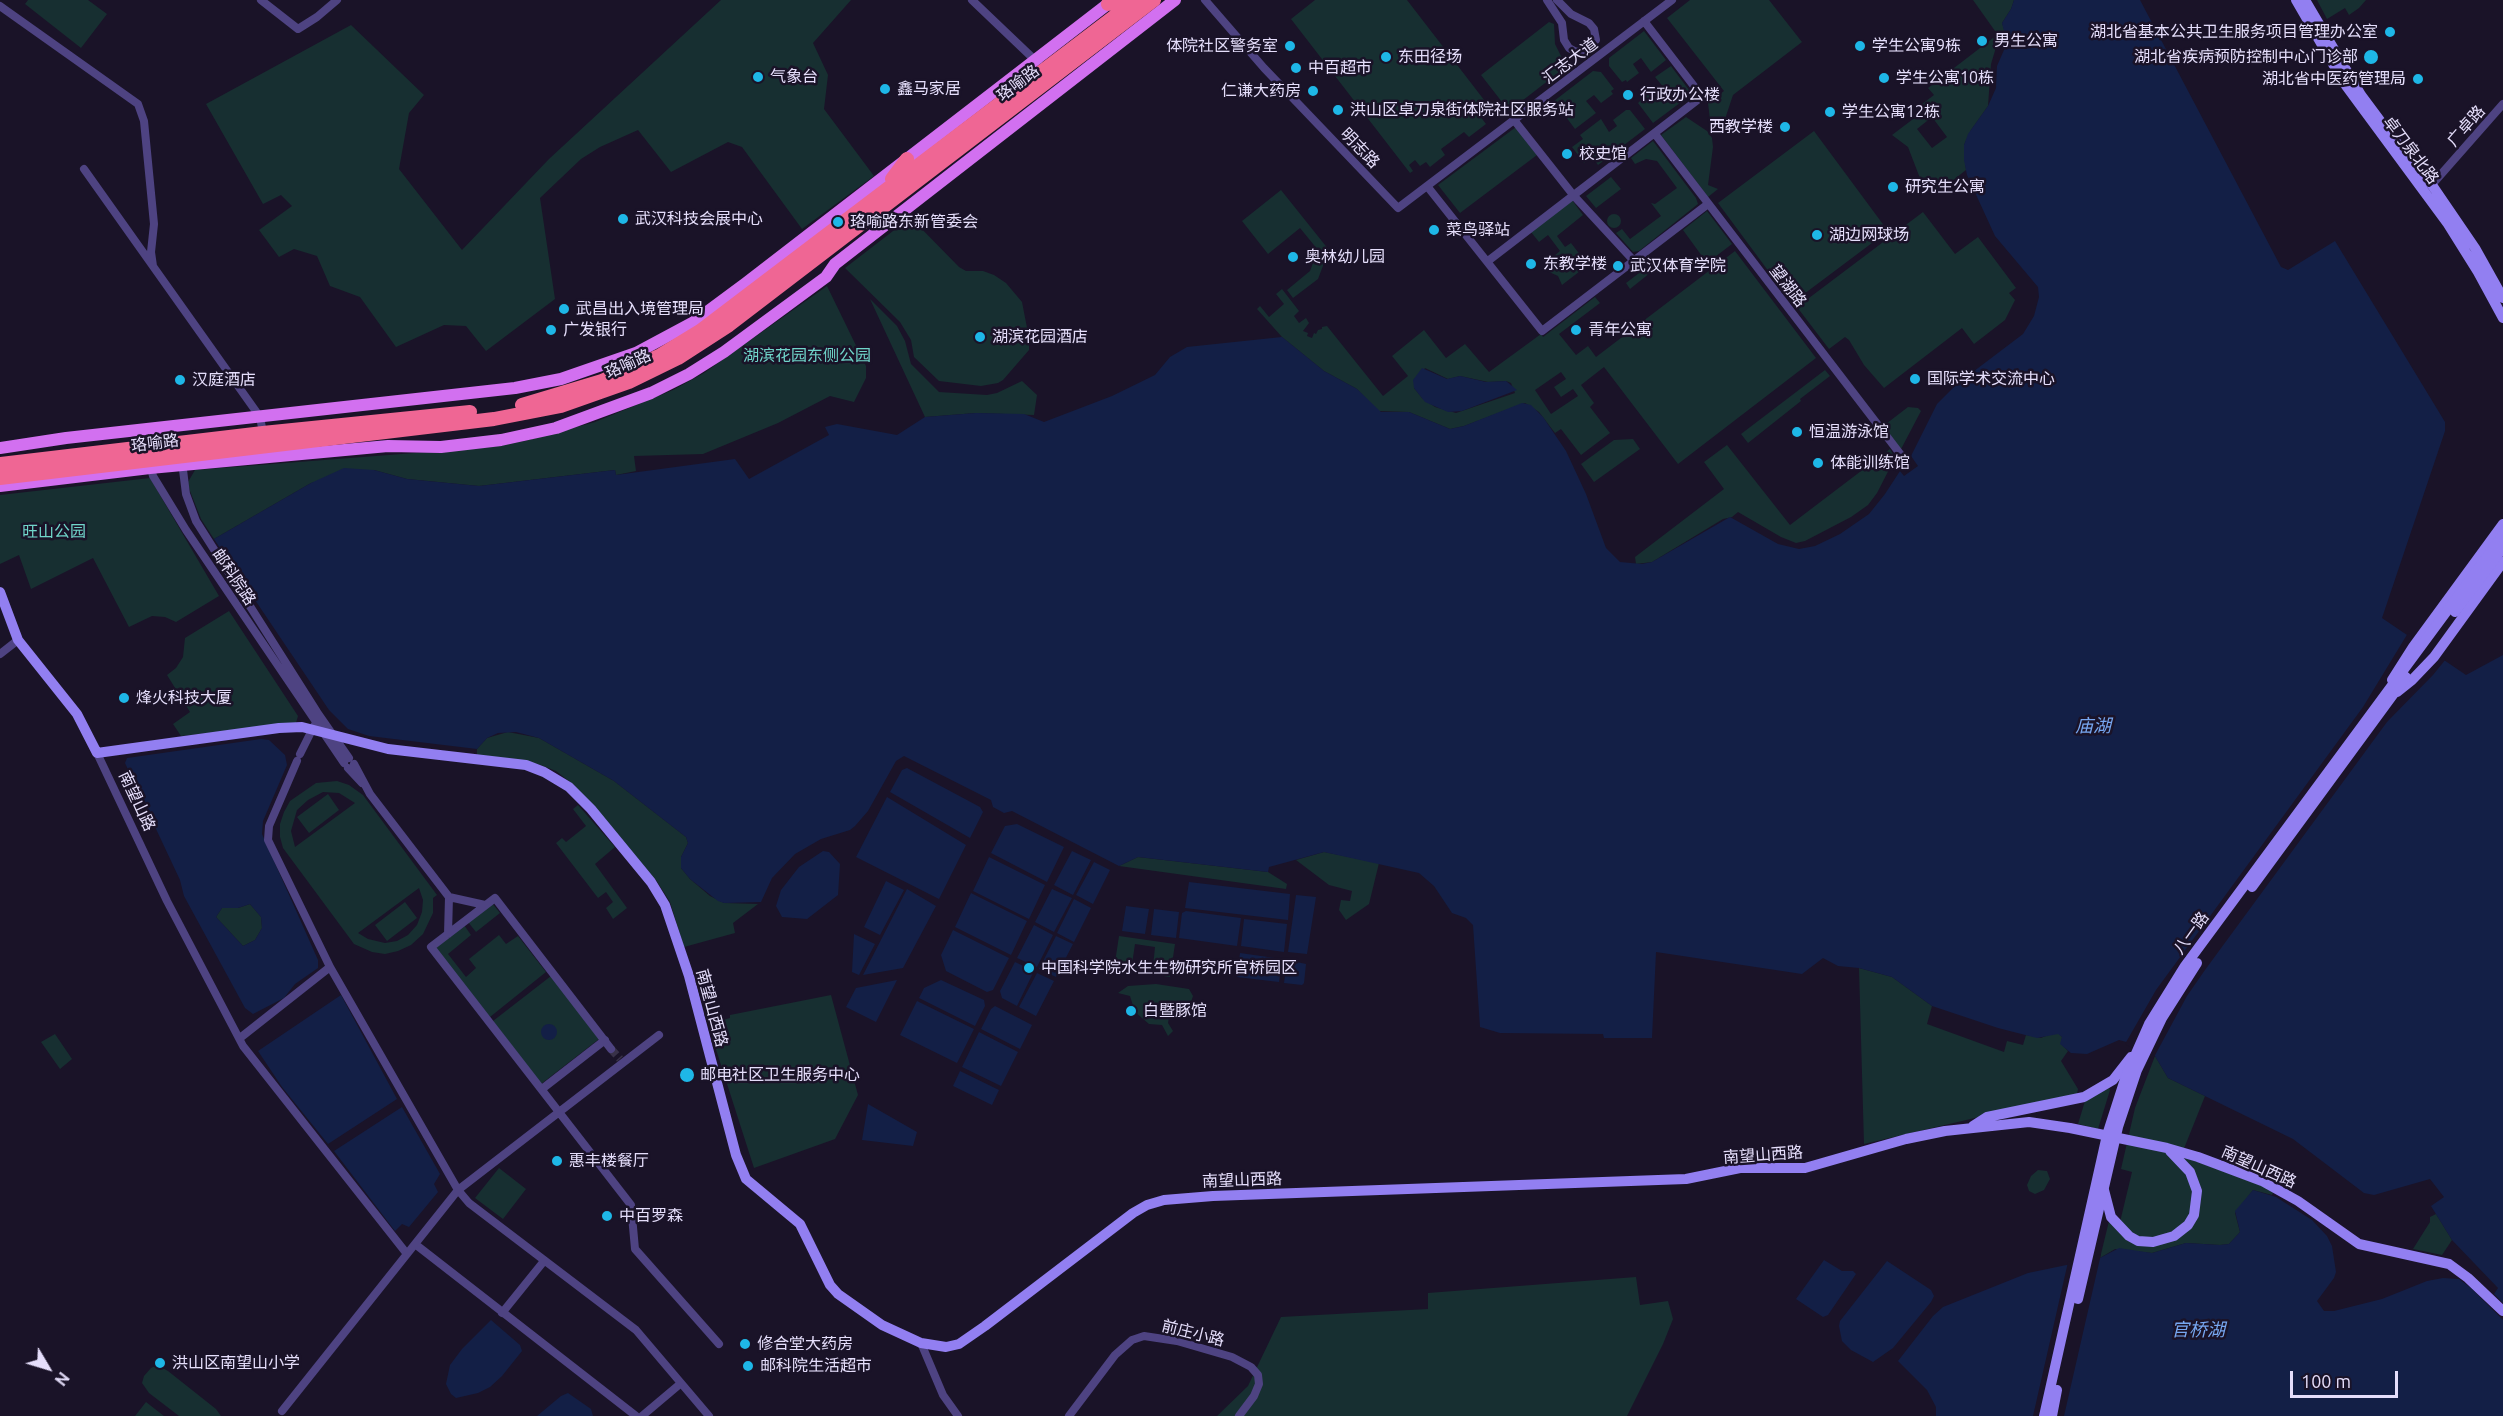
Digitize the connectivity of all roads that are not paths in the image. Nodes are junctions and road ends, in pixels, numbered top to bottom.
1 (261, 0) edge
2 (337, 0) edge
3 (972, 0) edge
4 (1136, 0) edge
5 (1154, 0) edge
6 (1175, 0) edge
7 (1205, 0) edge
8 (1547, 0) edge
9 (1557, 0) edge
10 (1672, 0) edge
11 (2296, 0) edge
12 (2305, 0) edge
13 (1114, 1) edge
14 (0, 6) edge
15 (1644, 21) junction
16 (1596, 37) junction
17 (1618, 41) junction
18 (1576, 52) junction
19 (1574, 74) junction
20 (1048, 75) junction
21 (2503, 104) edge
22 (1514, 120) junction
23 (1654, 134) junction
24 (907, 159) junction
25 (84, 169) dead end
26 (1428, 186) junction
27 (2428, 188) junction
28 (879, 195) junction
29 (1574, 196) junction
30 (1708, 204) junction
31 (1398, 208) joint
32 (1488, 261) junction
33 (1634, 261) junction
34 (153, 266) junction
35 (2503, 298) edge
36 (2503, 318) edge
37 (260, 417) junction
38 (178, 426) junction
39 (144, 430) junction
40 (263, 433) junction
41 (0, 448) edge
42 (181, 455) junction
43 (1901, 455) dead end
44 (149, 458) junction
45 (0, 464) edge
46 (0, 478) edge
47 (0, 486) edge
48 (2503, 524) edge
49 (2503, 535) edge
50 (2503, 548) edge
51 (2503, 562) edge
52 (0, 592) edge
53 (18, 640) junction
54 (0, 654) edge
55 (2391, 692) junction
56 (317, 725) junction
57 (332, 734) junction
58 (97, 753) junction
59 (349, 763) junction
60 (449, 897) junction
61 (485, 905) junction
62 (448, 934) junction
63 (330, 967) junction
64 (238, 1034) junction
65 (659, 1035) dead end
66 (605, 1040) junction
67 (2139, 1044) junction
68 (611, 1049) tunnel mouth
69 (542, 1089) junction
70 (560, 1112) junction
71 (1972, 1126) junction
72 (2168, 1148) junction
73 (458, 1190) junction
74 (2104, 1190) junction
75 (415, 1244) junction
76 (407, 1254) junction
77 (544, 1261) junction
78 (2503, 1311) edge
79 (502, 1313) junction
80 (921, 1343) junction
81 (719, 1344) dead end
82 (680, 1384) junction
83 (282, 1411) dead end
84 (636, 1416) edge
85 (642, 1416) edge
86 (709, 1416) edge
87 (958, 1416) edge
88 (1069, 1416) edge
89 (1239, 1416) edge
90 (2044, 1416) edge
91 (2052, 1416) edge

1 - 2 street
3 - 20 street
4 - 20 highway, 珞喻路
5 - 20 highway, 珞喻路
6 - 20 main road
7 - 31 street, 明志路
8 - 18 street
9 - 16 street
10 - 15 street, 汇志大道
11 - 27 street, 卓刀泉北路
12 - 27 street, 卓刀泉北路
13 - 20 main road
14 - 34 street
15 - 17 street, 汇志大道
15 - 23 street
16 - 17 street
16 - 18 street
17 - 19 street, 汇志大道
18 - 19 street
19 - 22 street, 汇志大道
20 - 24 main road
20 - 28 highway, 珞喻路
20 - 42 highway, 珞喻路
20 - 42 main road
21 - 27 street, 广卓路
22 - 26 street, 汇志大道
22 - 29 street
23 - 29 street
23 - 30 street, 望湖路
24 - 28 highway
24 - 37 main road
25 - 34 street
26 - 31 street, 汇志大道
26 - 32 street
27 - 35 street, 卓刀泉北路
27 - 36 street, 卓刀泉北路
28 - 40 highway, 珞喻路
29 - 32 street
29 - 33 street
30 - 33 street
30 - 43 street, 望湖路
32 - 33 street
34 - 37 street
37 - 38 main road
37 - 40 street
38 - 39 main road
38 - 42 street
39 - 41 main road
39 - 44 street, 邮科院路
40 - 42 highway, 珞喻路
42 - 44 highway, 珞喻路
42 - 56 street
44 - 45 highway, 珞喻路
44 - 46 highway, 珞喻路
44 - 47 main road
44 - 56 street, 邮科院路
48 - 55 street, bridge
49 - 55 street, 八一路, bridge
50 - 55 street, 八一路, bridge
51 - 55 street, bridge
52 - 53 street, 南望山路
53 - 54 street
53 - 58 street, 南望山路
55 - 67 street, 八一路, bridge
55 - 74 street, 八一路, bridge
56 - 57 street, 南望山西路
56 - 58 street, 南望山西路
56 - 59 street
56 - 63 street
57 - 59 street
57 - 80 street, 南望山西路
58 - 64 street, 南望山路
59 - 60 street
60 - 61 street
60 - 62 street
61 - 62 street
61 - 66 street
62 - 69 street
63 - 64 street
63 - 73 street
64 - 76 street, 南望山路
65 - 70 street
66 - 68 street
66 - 69 street
67 - 71 street, bridge
67 - 90 street, 八一路, bridge
69 - 70 street
70 - 73 street
70 - 81 street
71 - 72 street, 南望山西路
71 - 80 street, 南望山西路
72 - 74 street
72 - 78 street, 南望山西路
73 - 75 street
73 - 77 street
74 - 91 street, 八一路, bridge
75 - 76 street
75 - 79 street
76 - 83 street
77 - 79 street
77 - 82 street
79 - 84 street
80 - 87 street
82 - 85 street
82 - 86 street
88 - 89 street, 前庄小路

